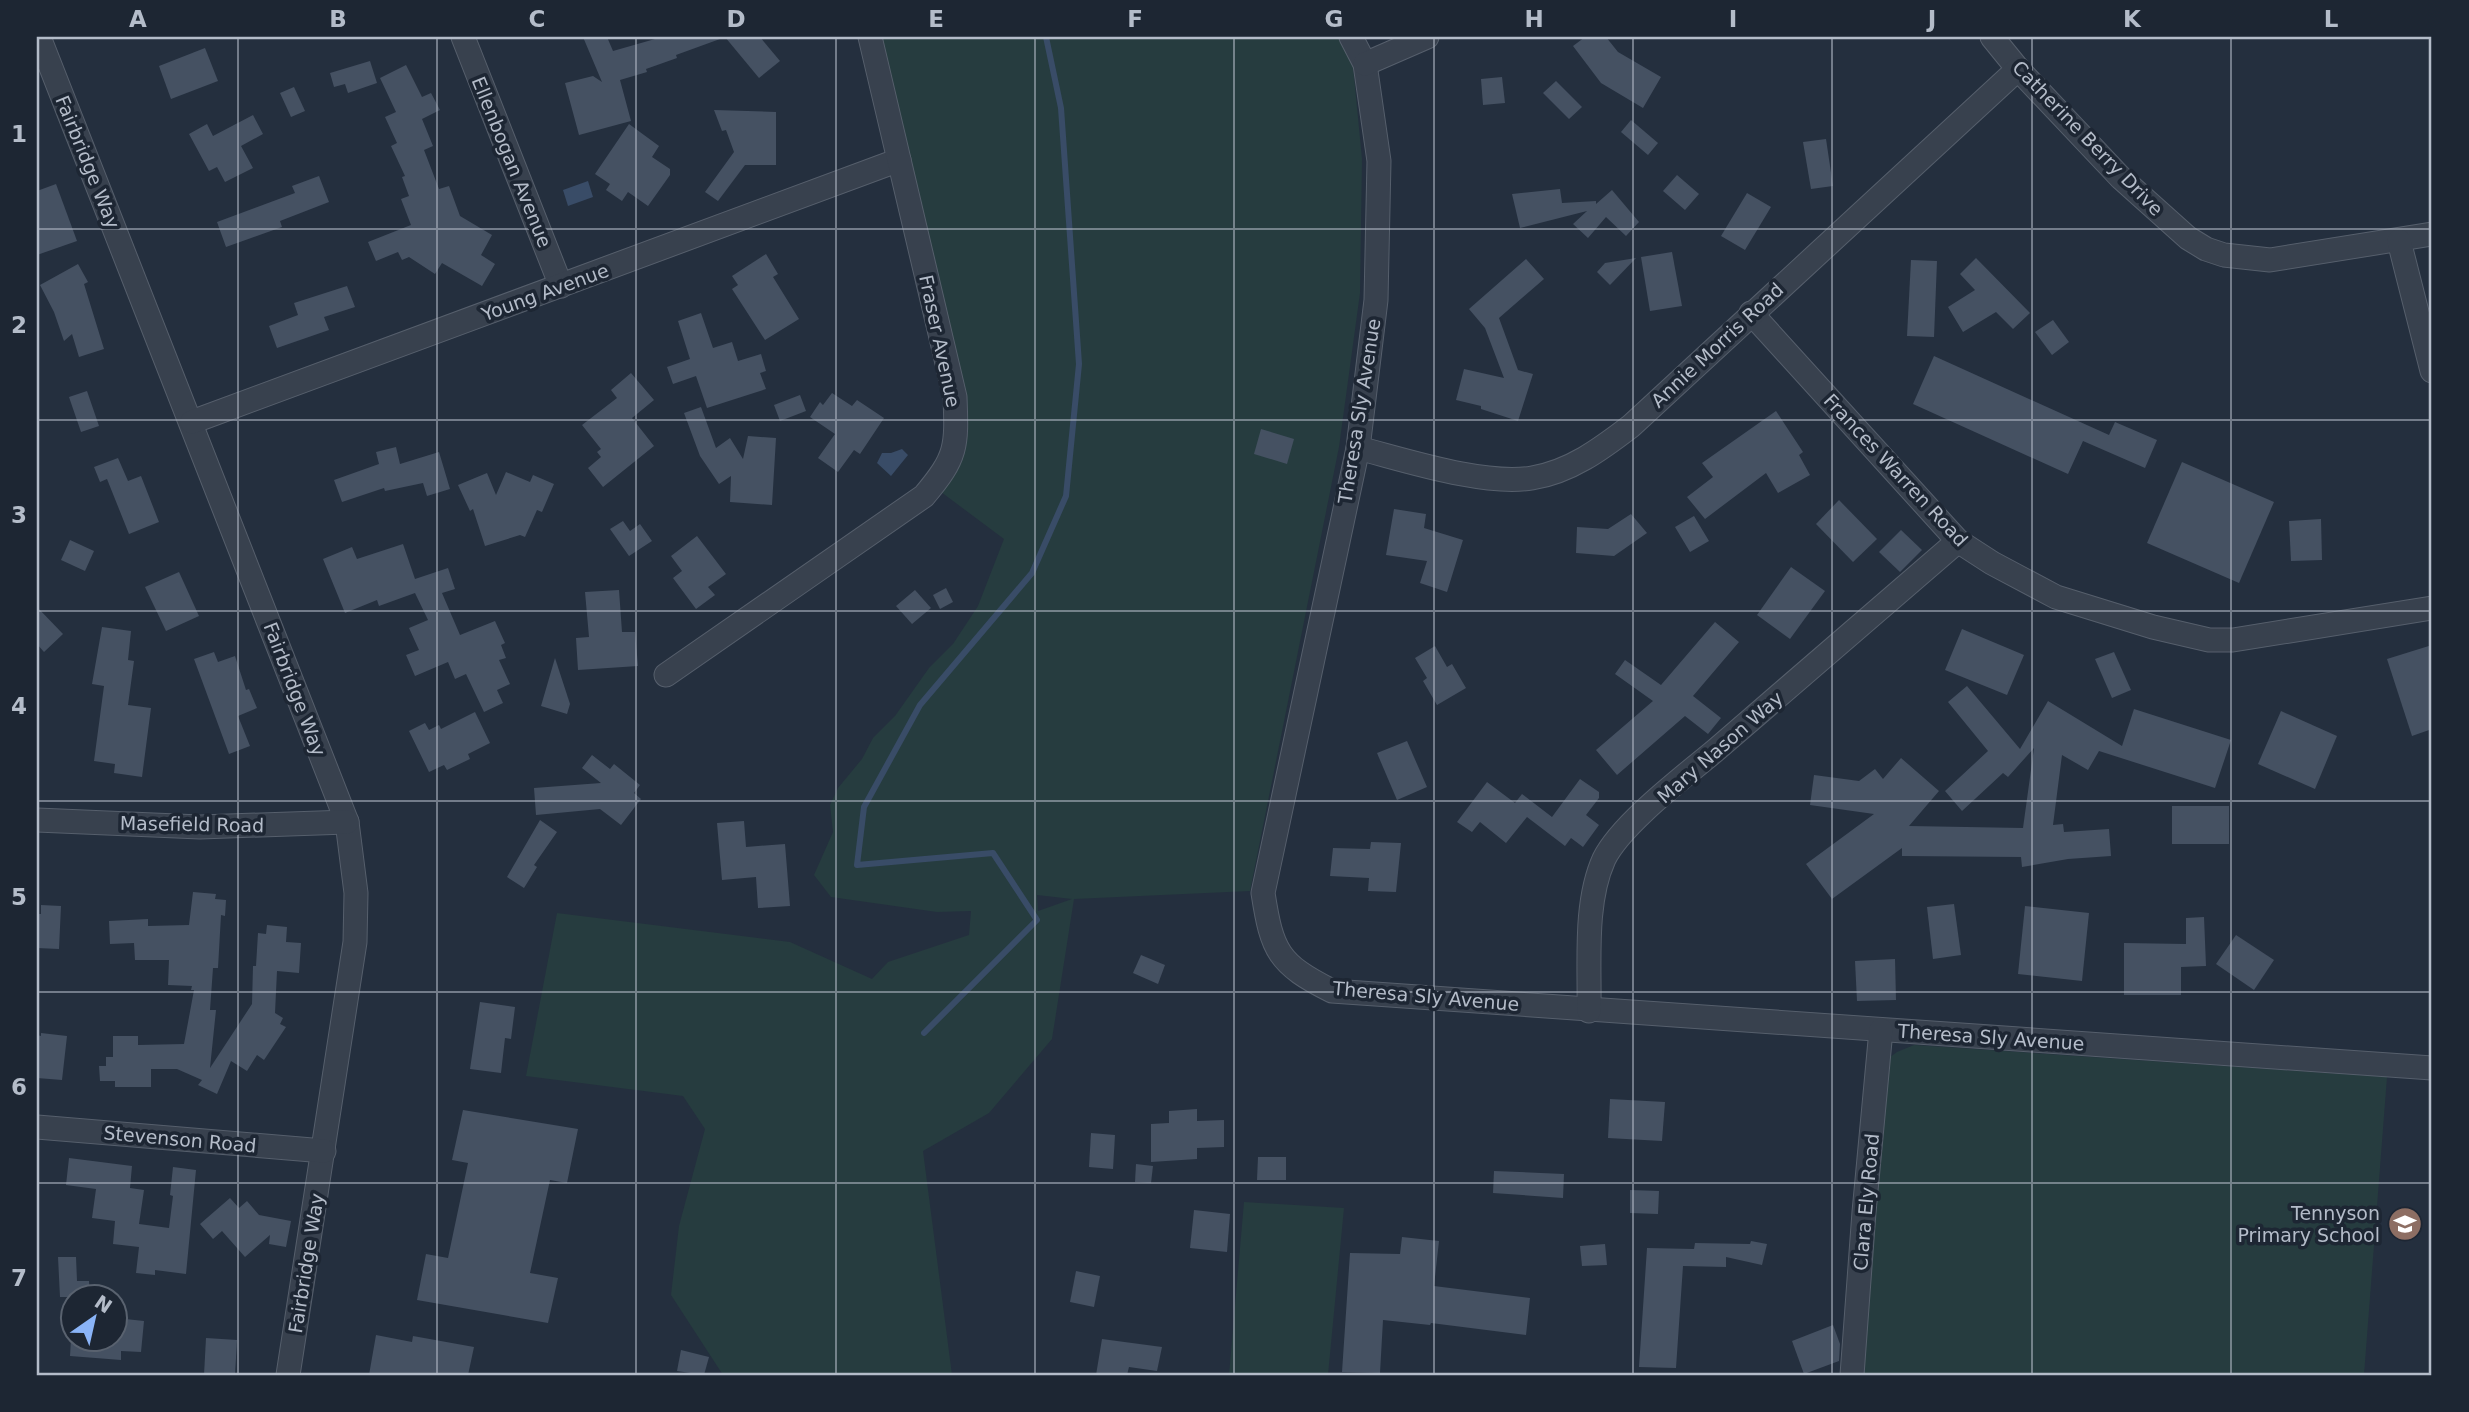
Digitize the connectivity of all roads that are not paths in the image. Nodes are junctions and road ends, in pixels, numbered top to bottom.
1 (39, 37) edge
2 (463, 37) edge
3 (870, 37) edge
4 (1351, 37) edge
5 (1427, 37) edge
6 (1992, 37) edge
7 (1365, 64) junction
8 (2018, 69) junction
9 (899, 160) junction
10 (2432, 234) edge
11 (2399, 241) junction
12 (561, 286) junction
13 (1751, 313) junction
14 (2432, 371) edge
15 (191, 422) junction
16 (1358, 448) junction
17 (1958, 541) junction
18 (2432, 608) edge
19 (666, 675) dead end
20 (37, 820) edge
21 (347, 822) junction
22 (1589, 1011) junction
23 (1881, 1030) junction
24 (2432, 1068) edge
25 (37, 1127) edge
26 (324, 1152) junction
27 (288, 1375) edge
28 (1852, 1375) edge

1 - 15 street, Fairbridge Way
2 - 12 street, Ellenbogan Avenue
3 - 9 street, Fraser Avenue
4 - 7 street, Theresa Sly Avenue
5 - 7 street
6 - 8 street, Catherine Berry Drive
7 - 16 street, Theresa Sly Avenue
8 - 11 street, Catherine Berry Drive
8 - 13 street, Annie Morris Road
9 - 12 street, Young Avenue
9 - 19 street, Fraser Avenue
10 - 11 street, Catherine Berry Drive
11 - 14 street
12 - 15 street, Young Avenue
13 - 16 street, Annie Morris Road
13 - 17 street, Frances Warren Road
15 - 21 street, Fairbridge Way
16 - 22 street, Theresa Sly Avenue
17 - 18 street, Frances Warren Road
17 - 22 street, Mary Nason Way
20 - 21 street, Masefield Road
21 - 26 street, Fairbridge Way
22 - 23 street, Theresa Sly Avenue
23 - 24 street, Theresa Sly Avenue
23 - 28 street, Clara Ely Road
25 - 26 street, Stevenson Road
26 - 27 street, Fairbridge Way

